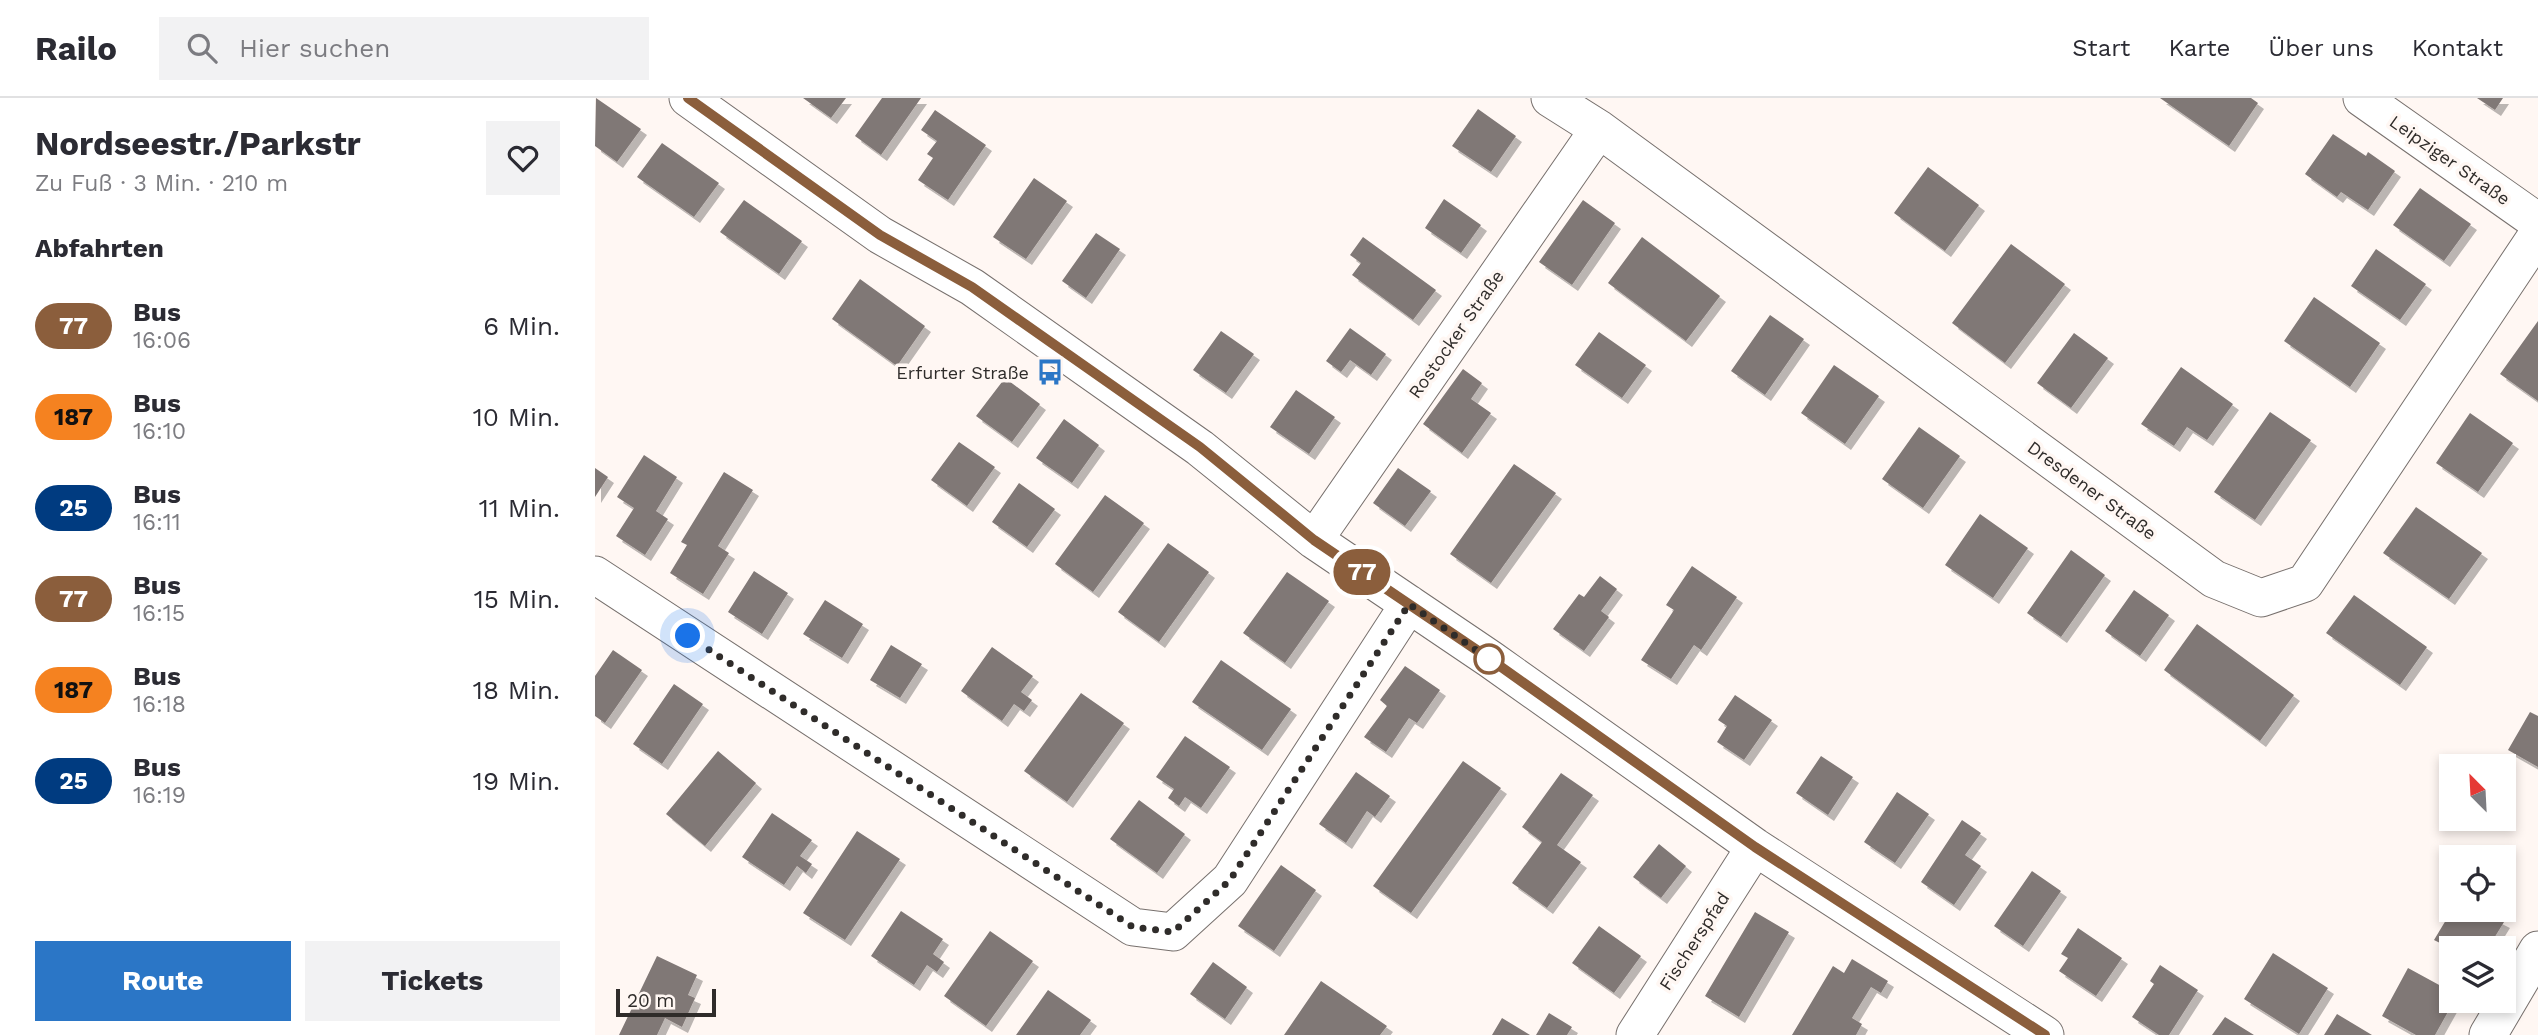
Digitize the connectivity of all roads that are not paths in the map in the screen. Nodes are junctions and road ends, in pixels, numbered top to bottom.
1 (688, 98) edge
2 (1550, 98) edge
3 (2362, 98) edge
4 (1599, 129) junction
5 (2538, 222) edge
6 (2538, 234) edge
7 (1314, 540) junction
8 (595, 575) edge
9 (1409, 604) junction
10 (1755, 847) junction
11 (2538, 950) edge
12 (1635, 1035) edge
13 (2045, 1035) edge
14 (2488, 1035) edge

1 - 7 street
2 - 4 street, Dresdener Straße
3 - 5 street, Leipziger Straße
4 - 6 street, Dresdener Straße
4 - 7 street, Rostocker Straße
7 - 9 street
8 - 9 street
9 - 10 street
10 - 12 street, Fischerspfad
10 - 13 street
11 - 14 street

